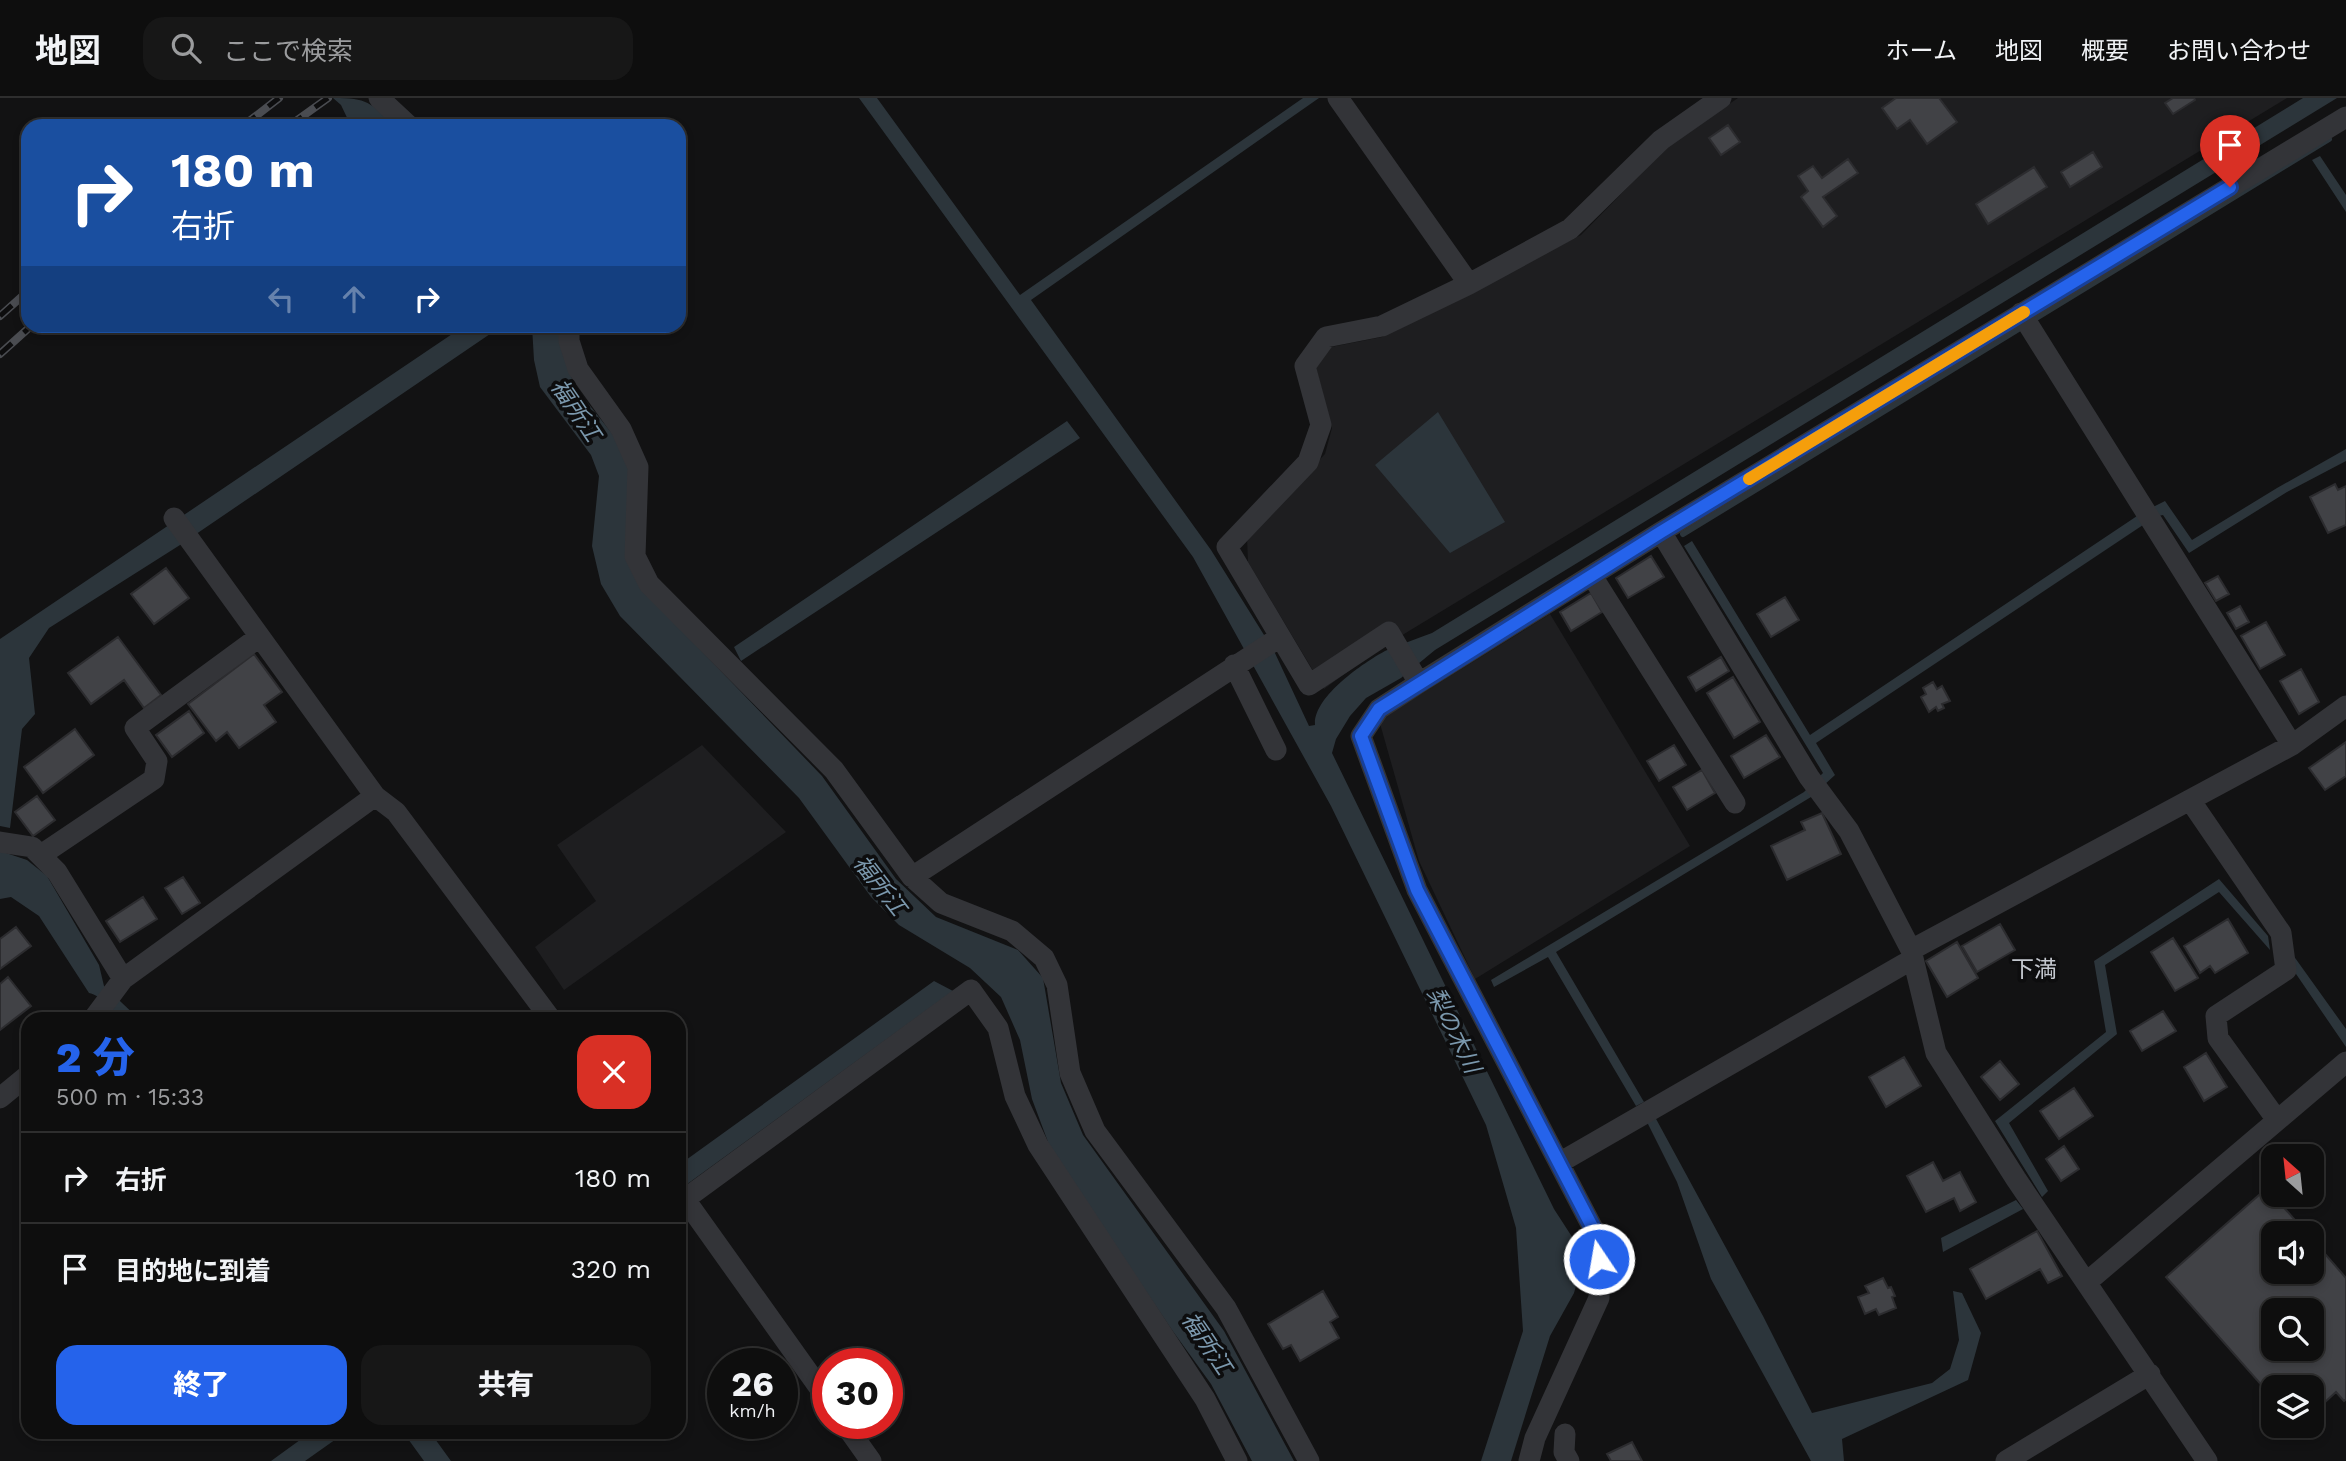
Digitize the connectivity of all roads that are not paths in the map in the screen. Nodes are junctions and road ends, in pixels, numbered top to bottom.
1 (379, 98) edge
2 (1338, 98) edge
3 (1721, 98) edge
4 (2346, 117) edge
5 (402, 119) edge
6 (1469, 284) junction
7 (2026, 322) junction
8 (569, 333) edge
9 (174, 518) dead end
10 (1661, 532) junction
11 (1592, 576) junction
12 (1280, 636) junction
13 (259, 638) junction
14 (1234, 666) junction
15 (1419, 683) junction
16 (2346, 706) edge
17 (2292, 745) junction
18 (1276, 750) dead end
19 (375, 796) junction
20 (2190, 800) junction
21 (1735, 803) dead end
22 (0, 842) edge
23 (41, 855) junction
24 (912, 877) junction
25 (1912, 958) junction
26 (120, 983) junction
27 (99, 1012) edge
28 (546, 1012) edge
29 (2346, 1062) edge
30 (21, 1081) edge
31 (0, 1098) edge
32 (2277, 1120) junction
33 (1559, 1163) junction
34 (686, 1192) edge
35 (686, 1201) edge
36 (2087, 1282) junction
37 (2150, 1374) junction
38 (812, 1378) edge
39 (1565, 1434) dead end
40 (855, 1439) edge
41 (871, 1461) edge
42 (1237, 1461) edge
43 (1309, 1461) edge
44 (1529, 1461) edge
45 (1569, 1461) edge
46 (2006, 1461) edge
47 (2207, 1461) edge

1 - 5 street
2 - 6 street
3 - 6 street
4 - 7 street
6 - 12 street
7 - 10 street
7 - 17 street
8 - 24 street
9 - 13 street
10 - 11 street
10 - 25 street
11 - 15 street
11 - 21 street
12 - 14 street
12 - 15 street
13 - 19 street
13 - 23 street
14 - 18 street
14 - 24 street
15 - 33 street
16 - 17 street
17 - 20 street
19 - 26 street
19 - 28 street
20 - 25 street
20 - 32 street
22 - 23 street
23 - 26 street
24 - 43 street
25 - 33 street
25 - 36 street
26 - 27 street
29 - 32 street
30 - 31 street
32 - 36 street
33 - 44 street
34 - 42 street
35 - 38 street
36 - 37 street
37 - 46 street
37 - 47 street
39 - 45 street
40 - 41 street

